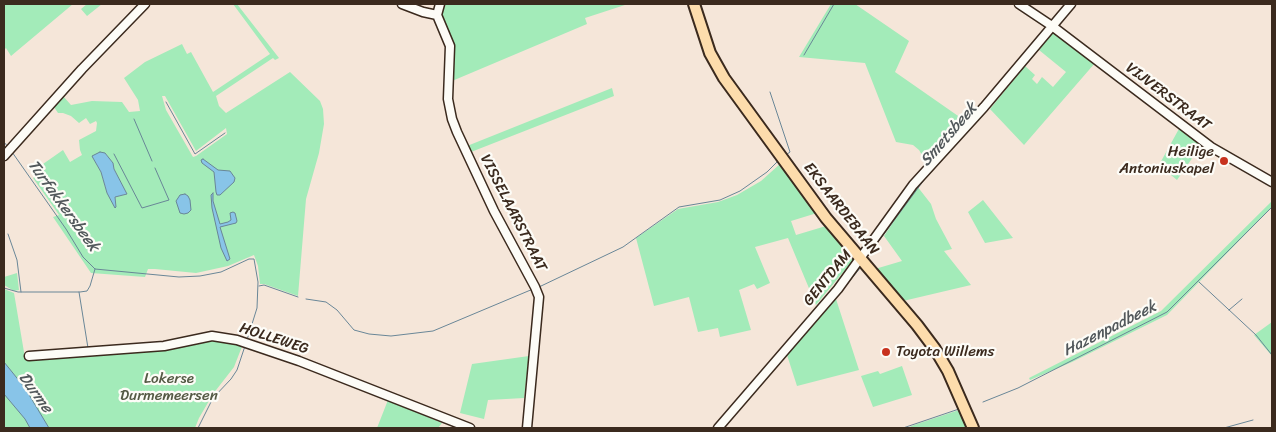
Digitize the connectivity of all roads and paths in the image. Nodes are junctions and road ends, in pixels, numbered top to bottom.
1 (145, 4) edge
2 (402, 4) edge
3 (440, 4) edge
4 (694, 4) edge
5 (1019, 4) edge
6 (1071, 4) edge
7 (437, 15) junction
8 (1052, 26) junction
9 (8, 151) edge
10 (1272, 182) edge
11 (860, 259) junction
12 (29, 356) dead end
13 (452, 421) junction
14 (446, 428) edge
15 (470, 428) edge
16 (527, 428) edge
17 (718, 428) edge
18 (973, 428) edge

1 - 9 street
2 - 7 street
3 - 7 street
4 - 11 main road, EKSAARDEBAAN
5 - 8 street, VIJVERSTRAAT
6 - 8 street, GENTDAM
7 - 16 street, VISSELAARSTRAAT
8 - 10 street, VIJVERSTRAAT
8 - 11 street, GENTDAM
11 - 17 street, GENTDAM
11 - 18 main road, EKSAARDEBAAN
12 - 13 street, HOLLEWEG
13 - 14 street
13 - 15 street, HOLLEWEG

